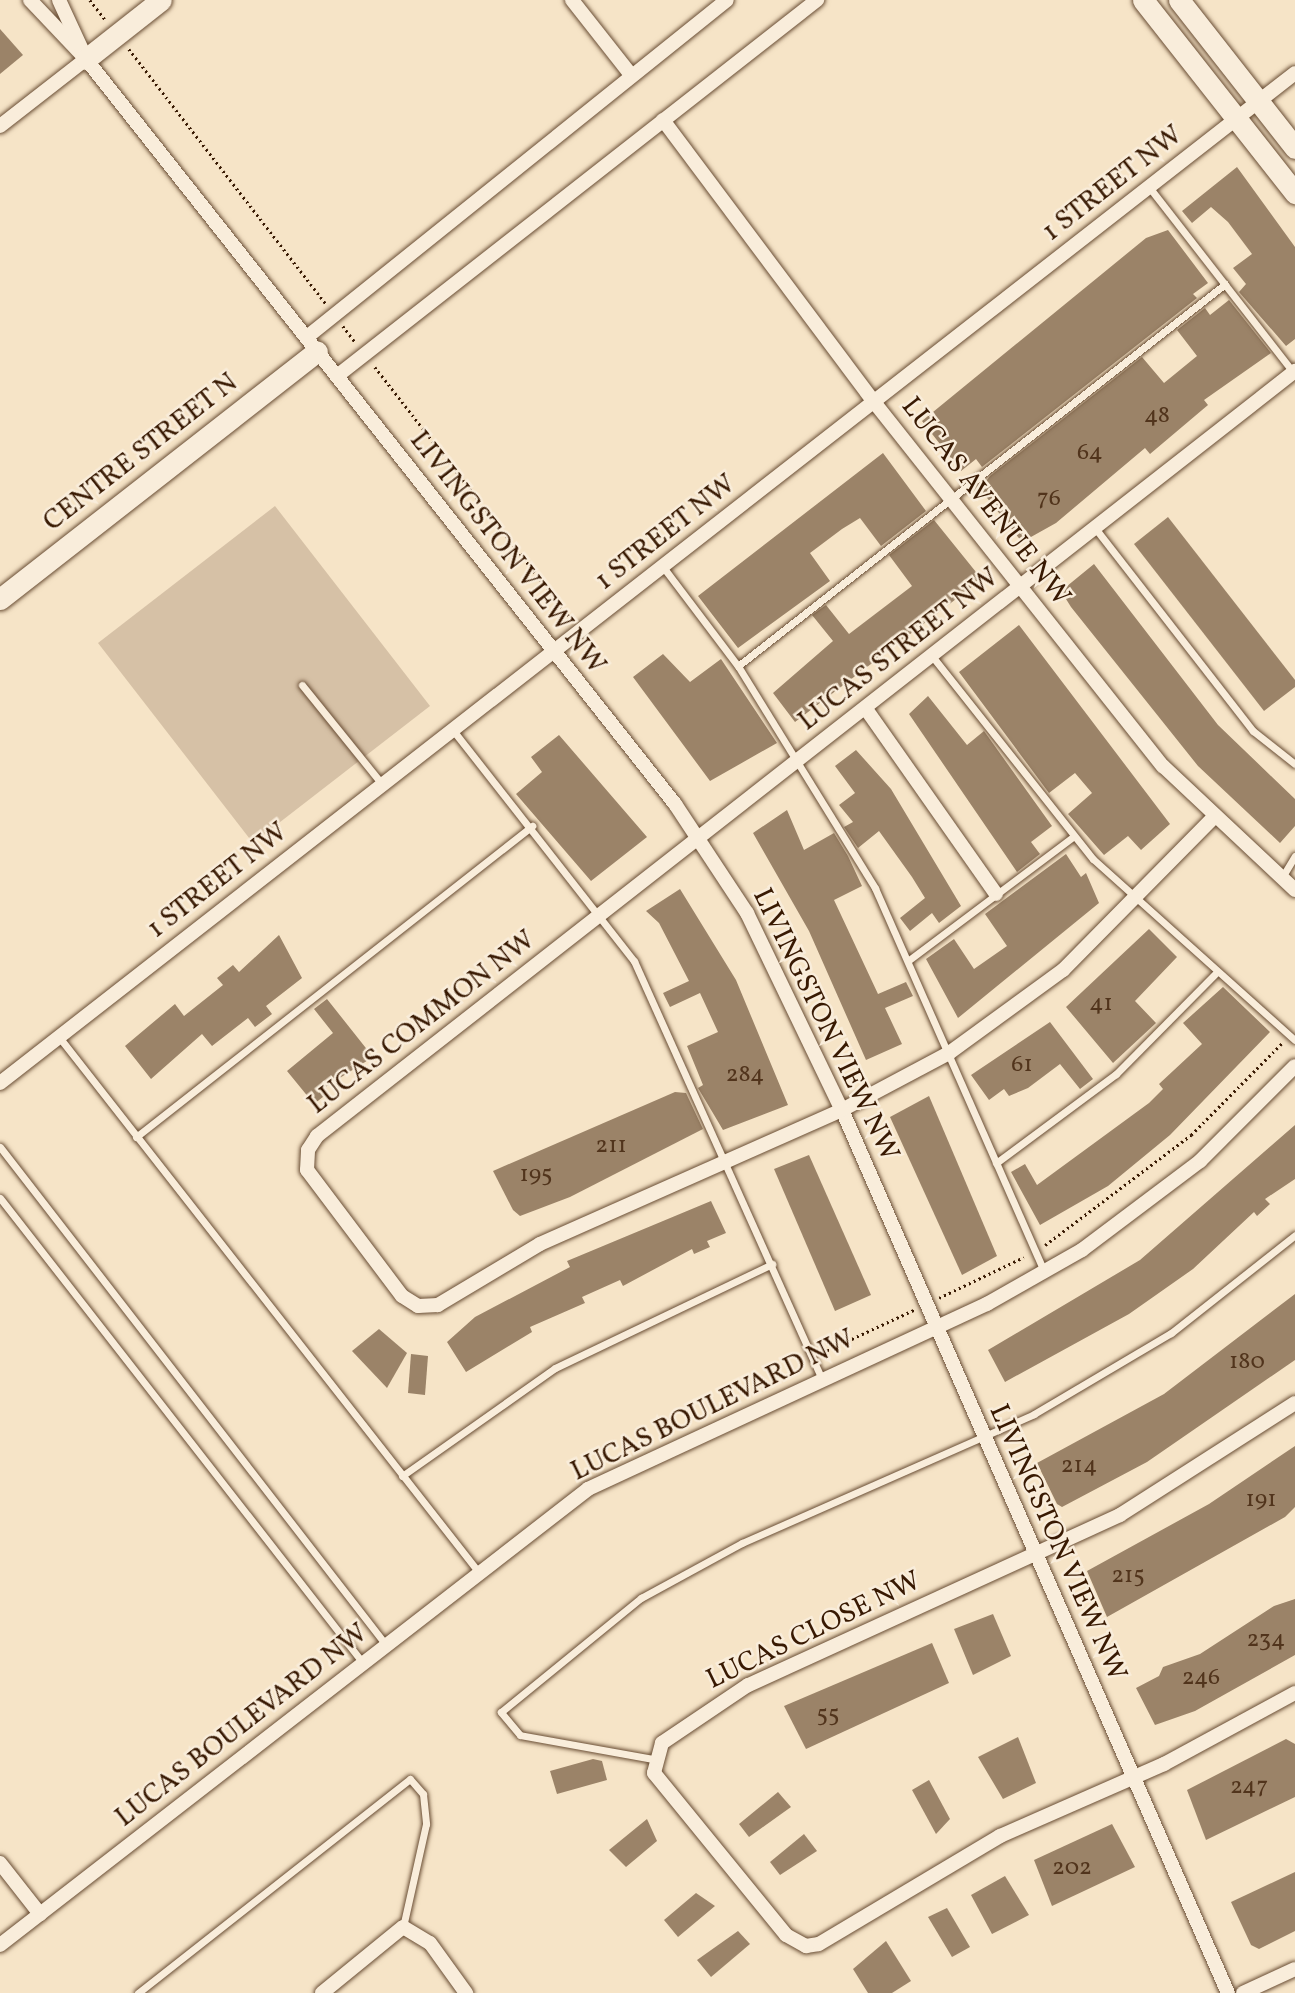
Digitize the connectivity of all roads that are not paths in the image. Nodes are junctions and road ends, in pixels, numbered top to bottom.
1 (30, 0) edge
2 (59, 0) edge
3 (161, 0) edge
4 (572, 0) edge
5 (727, 0) edge
6 (817, 0) edge
7 (1143, 0) edge
8 (1179, 0) edge
9 (86, 59) junction
10 (1295, 73) edge
11 (631, 75) junction
12 (1258, 101) junction
13 (1237, 118) junction
14 (663, 120) junction
15 (0, 126) edge
16 (1295, 148) edge
17 (1149, 187) junction
18 (1295, 193) edge
19 (1225, 284) junction
20 (312, 344) junction
21 (1294, 372) edge
22 (337, 376) junction
23 (874, 401) junction
24 (950, 499) junction
25 (1095, 528) junction
26 (663, 567) junction
27 (1020, 587) junction
28 (0, 599) edge
29 (554, 653) junction
30 (932, 656) junction
31 (738, 666) junction
32 (302, 685) dead end
33 (866, 709) junction
34 (452, 729) junction
35 (799, 759) junction
36 (1295, 764) edge
37 (382, 784) junction
38 (1213, 818) junction
39 (532, 826) junction
40 (1074, 836) junction
41 (699, 838) junction
42 (1295, 856) edge
43 (1281, 878) junction
44 (1295, 890) edge
45 (996, 894) junction
46 (1134, 900) junction
47 (602, 914) junction
48 (909, 960) junction
49 (1215, 974) junction
50 (59, 1037) junction
51 (1292, 1037) edge
52 (949, 1053) junction
53 (1295, 1066) edge
54 (0, 1083) edge
55 (842, 1110) junction
56 (136, 1137) junction
57 (0, 1147) edge
58 (726, 1160) junction
59 (996, 1163) junction
60 (0, 1198) edge
61 (1295, 1235) edge
62 (772, 1264) junction
63 (1044, 1273) junction
64 (935, 1328) junction
65 (822, 1380) junction
66 (1295, 1403) edge
67 (984, 1438) junction
68 (402, 1476) junction
69 (1035, 1555) junction
70 (480, 1574) junction
71 (387, 1645) junction
72 (363, 1663) junction
73 (1295, 1693) edge
74 (653, 1759) junction
75 (1133, 1778) junction
76 (0, 1863) edge
77 (40, 1914) junction
78 (403, 1927) junction
79 (0, 1945) edge
80 (1295, 1969) edge
81 (138, 1993) edge
82 (322, 1993) edge
83 (466, 1993) edge
84 (1228, 1993) edge
85 (1243, 1993) edge

1 - 9 street
2 - 9 street
3 - 9 street
4 - 11 street
5 - 11 street
6 - 14 street
7 - 13 street
8 - 12 street
9 - 15 street
9 - 20 street, LIVINGSTON VIEW NW
10 - 12 street, 1 STREET NW
11 - 20 street
12 - 13 street, 1 STREET NW
12 - 16 street
13 - 17 street, 1 STREET NW
13 - 18 street
14 - 22 street
14 - 23 street, LUCAS AVENUE NW
17 - 19 lane
17 - 23 street, 1 STREET NW
19 - 21 lane
19 - 24 lane
20 - 22 street, LIVINGSTON VIEW NW
20 - 28 street, CENTRE STREET N
21 - 25 street, LUCAS STREET NW
22 - 29 street, LIVINGSTON VIEW NW
23 - 24 street, LUCAS AVENUE NW
23 - 26 street, 1 STREET NW
24 - 27 street, LUCAS AVENUE NW
24 - 31 lane
25 - 27 street, LUCAS STREET NW
25 - 36 lane
26 - 29 street, 1 STREET NW
26 - 31 lane
27 - 30 street, LUCAS STREET NW
27 - 38 street, LUCAS AVENUE NW
29 - 34 street, 1 STREET NW
29 - 41 street, LIVINGSTON VIEW NW
30 - 33 street, LUCAS STREET NW
30 - 40 lane
31 - 35 lane
32 - 37 lane
33 - 35 street, LUCAS STREET NW
33 - 45 street
34 - 37 street, 1 STREET NW
34 - 39 lane
35 - 41 street, LUCAS STREET NW
35 - 48 lane
37 - 50 street, 1 STREET NW
38 - 43 street, LUCAS AVENUE NW
38 - 46 street, LUCAS COMMON NW
39 - 47 lane
39 - 56 lane
40 - 45 lane
40 - 46 lane
41 - 47 street, LUCAS COMMON NW
41 - 55 street, LIVINGSTON VIEW NW
42 - 43 lane
43 - 44 street, LUCAS AVENUE NW
45 - 48 lane
46 - 49 lane
46 - 52 street, LUCAS COMMON NW
47 - 58 lane
47 - 58 street, LUCAS COMMON NW
48 - 52 lane
49 - 51 lane
49 - 59 lane
50 - 54 street, 1 STREET NW
50 - 56 lane
52 - 55 street, LUCAS COMMON NW
52 - 59 lane
53 - 63 street, LUCAS BOULEVARD NW
55 - 58 street, LUCAS COMMON NW
55 - 64 street, LIVINGSTON VIEW NW
56 - 68 lane
57 - 71 lane
58 - 62 lane
59 - 63 lane
60 - 72 lane
61 - 67 lane
62 - 65 lane
62 - 68 lane
63 - 64 street, LUCAS BOULEVARD NW
64 - 65 street, LUCAS BOULEVARD NW
64 - 67 street, LIVINGSTON VIEW NW
65 - 70 street, LUCAS BOULEVARD NW
66 - 69 street, LUCAS CLOSE NW
67 - 69 street, LIVINGSTON VIEW NW
67 - 74 lane
68 - 70 lane
69 - 74 street, LUCAS CLOSE NW
69 - 75 street, LIVINGSTON VIEW NW
70 - 71 street, LUCAS BOULEVARD NW
71 - 72 street, LUCAS BOULEVARD NW
72 - 77 street, LUCAS BOULEVARD NW
73 - 75 street
74 - 75 street
75 - 84 street, LIVINGSTON VIEW NW
76 - 77 street
77 - 79 street, LUCAS BOULEVARD NW
78 - 81 lane
78 - 82 street
78 - 83 street
80 - 85 street

